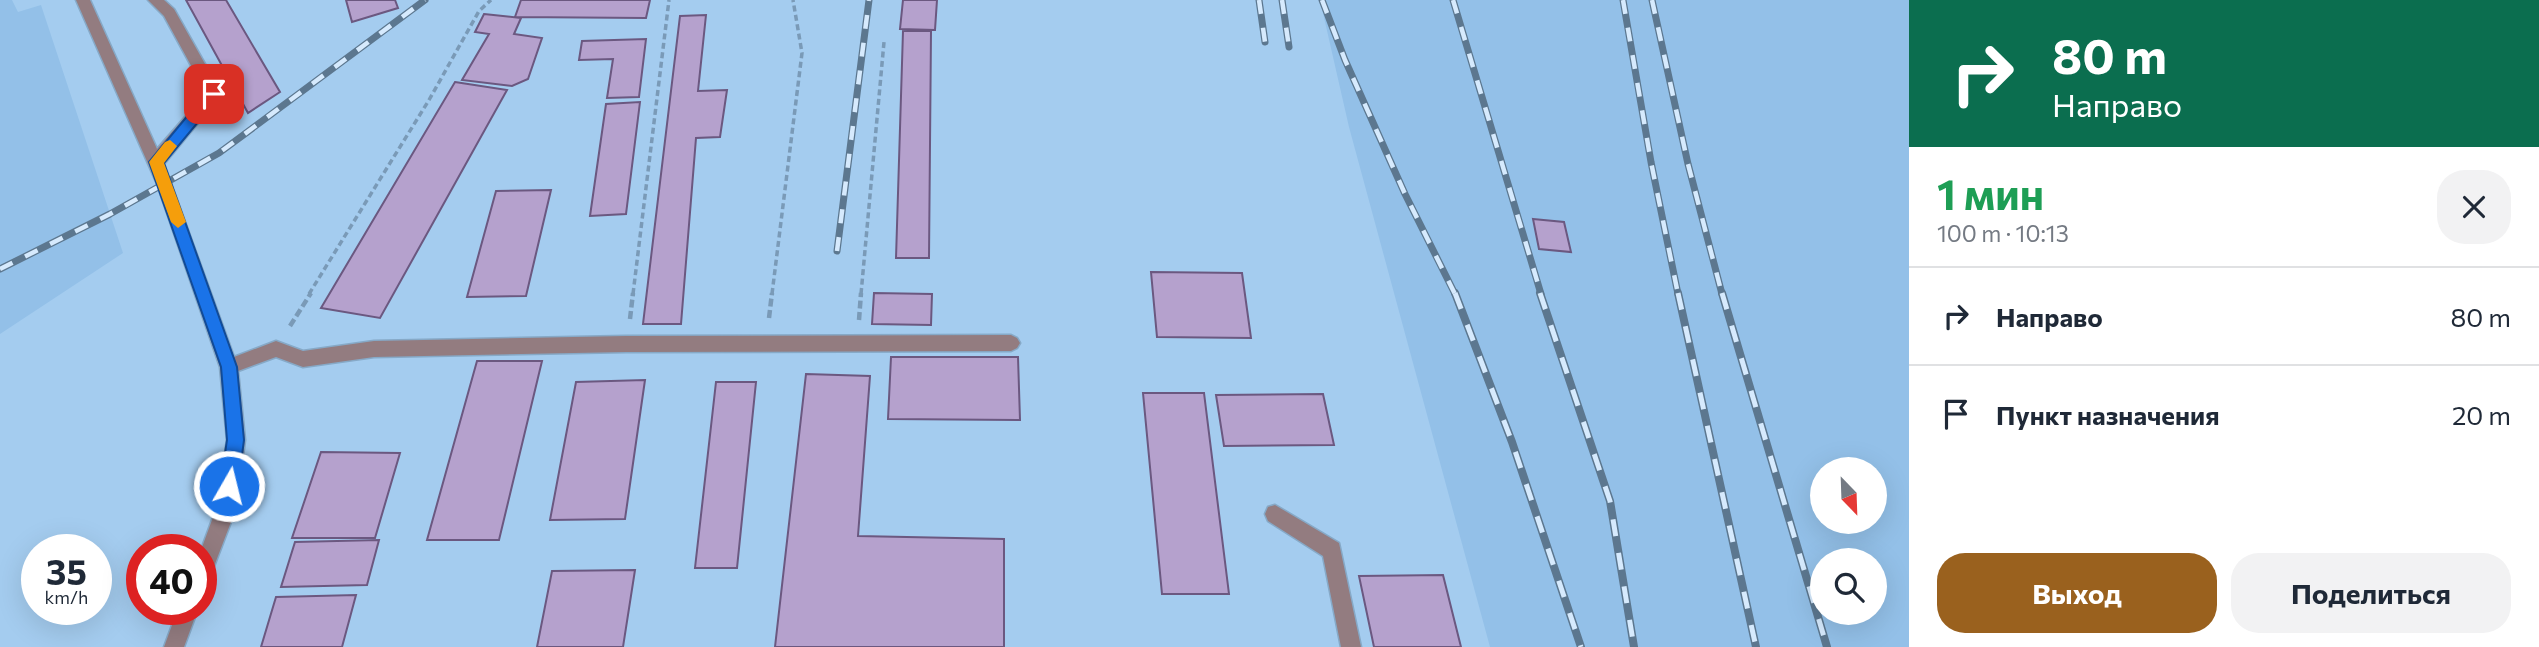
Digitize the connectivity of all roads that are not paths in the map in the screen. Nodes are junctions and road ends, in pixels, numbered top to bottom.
1 (104, 0) edge
2 (155, 0) edge
3 (85, 3) edge
4 (156, 162) junction
5 (1011, 343) dead end
6 (229, 367) junction
7 (1275, 514) dead end
8 (217, 534) edge
9 (182, 625) edge
10 (174, 647) edge
11 (1351, 647) edge

1 - 3 street
2 - 4 street
3 - 4 street
4 - 6 street
5 - 6 street
6 - 8 street
7 - 11 street
9 - 10 street

